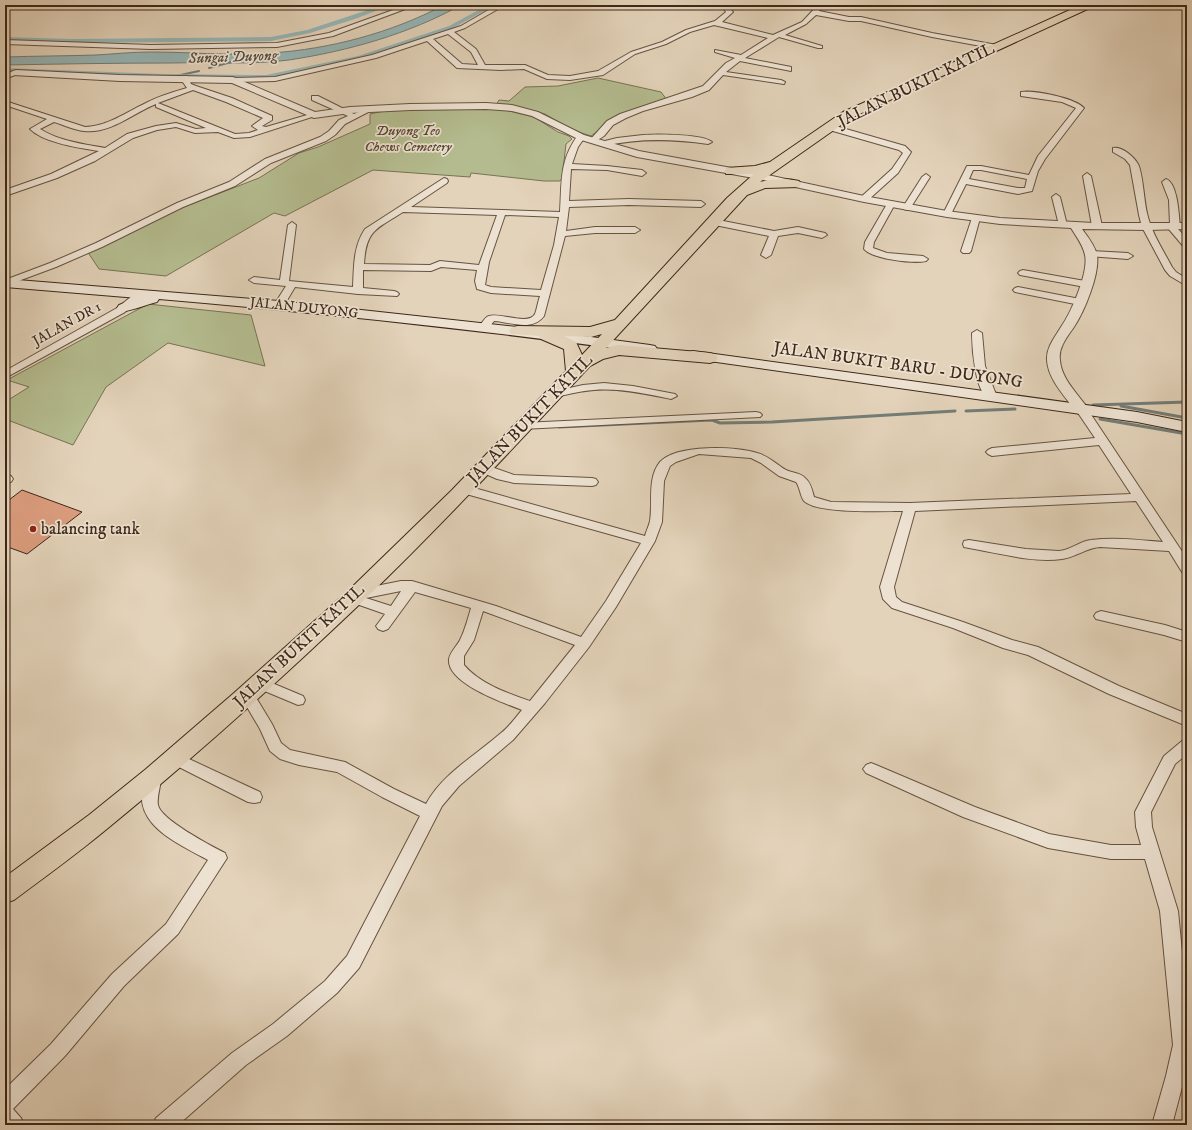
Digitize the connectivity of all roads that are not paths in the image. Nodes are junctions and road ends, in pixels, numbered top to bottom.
1 (413, 5) edge
2 (502, 5) edge
3 (724, 5) edge
4 (822, 5) edge
5 (1089, 5) edge
6 (812, 15) junction
7 (717, 23) junction
8 (450, 32) junction
9 (776, 36) junction
10 (428, 39) junction
11 (5, 42) edge
12 (997, 46) junction
13 (820, 47) dead end
14 (717, 50) dead end
15 (983, 53) junction
16 (740, 58) junction
17 (482, 66) junction
18 (788, 69) dead end
19 (5, 73) edge
20 (16, 73) junction
21 (721, 73) junction
22 (5, 77) edge
23 (184, 78) junction
24 (233, 80) junction
25 (781, 82) dead end
26 (193, 88) junction
27 (1024, 94) dead end
28 (315, 98) dead end
29 (5, 103) edge
30 (159, 105) dead end
31 (370, 109) junction
32 (341, 111) junction
33 (314, 115) junction
34 (353, 116) junction
35 (54, 119) junction
36 (829, 127) junction
37 (221, 130) junction
38 (265, 130) junction
39 (581, 137) junction
40 (593, 141) junction
41 (708, 142) dead end
42 (604, 144) junction
43 (105, 150) junction
44 (1116, 150) dead end
45 (779, 161) junction
46 (567, 166) junction
47 (731, 171) junction
48 (642, 173) dead end
49 (759, 176) junction
50 (1088, 176) dead end
51 (926, 177) dead end
52 (1032, 178) junction
53 (444, 181) dead end
54 (963, 181) junction
55 (1166, 182) dead end
56 (794, 184) junction
57 (5, 193) edge
58 (1056, 197) dead end
59 (864, 199) junction
60 (732, 201) junction
61 (565, 204) junction
62 (701, 204) dead end
63 (891, 204) junction
64 (907, 207) junction
65 (402, 209) junction
66 (502, 213) junction
67 (947, 214) junction
68 (564, 215) junction
69 (976, 218) junction
70 (713, 222) junction
71 (1069, 225) junction
72 (292, 226) dead end
73 (1097, 226) junction
74 (1187, 226) edge
75 (1147, 227) junction
76 (1173, 227) junction
77 (635, 230) dead end
78 (562, 234) junction
79 (774, 234) junction
80 (822, 235) dead end
81 (1187, 244) edge
82 (966, 251) dead end
83 (1090, 254) junction
84 (766, 255) dead end
85 (1128, 256) dead end
86 (923, 259) dead end
87 (360, 266) junction
88 (483, 268) junction
89 (1023, 273) dead end
90 (254, 280) dead end
91 (5, 281) edge
92 (288, 283) junction
93 (1187, 283) edge
94 (1085, 284) junction
95 (358, 290) junction
96 (1018, 290) dead end
97 (99, 291) junction
98 (545, 293) junction
99 (140, 294) junction
100 (394, 294) dead end
101 (171, 296) junction
102 (1080, 302) junction
103 (639, 304) junction
104 (280, 305) junction
105 (122, 309) junction
106 (619, 324) junction
107 (484, 327) junction
108 (518, 331) junction
109 (977, 333) dead end
110 (541, 334) junction
111 (603, 342) junction
112 (710, 358) junction
113 (574, 370) junction
114 (5, 376) edge
115 (551, 395) junction
116 (671, 396) dead end
117 (991, 397) junction
118 (1082, 410) junction
119 (756, 415) dead end
120 (522, 426) junction
121 (1187, 427) edge
122 (1103, 441) junction
123 (992, 452) dead end
124 (483, 468) junction
125 (592, 482) dead end
126 (463, 489) junction
127 (1139, 497) junction
128 (910, 507) junction
129 (649, 541) junction
130 (968, 544) dead end
131 (1172, 547) junction
132 (1187, 569) edge
133 (412, 586) junction
134 (354, 597) junction
135 (478, 605) junction
136 (394, 612) junction
137 (1101, 616) dead end
138 (383, 626) dead end
139 (1187, 637) edge
140 (584, 643) junction
141 (253, 689) junction
142 (298, 700) dead end
143 (532, 708) junction
144 (1187, 720) edge
145 (1187, 745) edge
146 (174, 758) junction
147 (871, 769) dead end
148 (154, 776) junction
149 (254, 797) dead end
150 (430, 813) junction
151 (1152, 852) junction
152 (5, 892) edge
153 (5, 1103) edge
154 (5, 1115) edge
155 (14, 1125) edge
156 (163, 1125) edge
157 (1162, 1125) edge

1 - 11 street
2 - 8 street
3 - 7 street
4 - 6 street
5 - 12 main road, JALAN BUKIT KATIL
6 - 9 street
6 - 12 street
6 - 15 street
7 - 9 street
7 - 17 street
8 - 10 street
8 - 17 street
9 - 13 street
9 - 16 street
10 - 17 street
10 - 24 street
12 - 15 main road, JALAN BUKIT KATIL
14 - 16 street
15 - 36 main road, JALAN BUKIT KATIL
16 - 18 street
16 - 21 street
19 - 20 street
20 - 22 street
20 - 23 street
21 - 25 street
21 - 40 street
23 - 24 street
23 - 26 street
24 - 33 street
26 - 35 street
26 - 38 street
27 - 52 street
28 - 32 street
29 - 35 street
30 - 37 street
31 - 32 street
31 - 34 street
31 - 39 street
32 - 33 street
32 - 34 street
33 - 38 street
34 - 91 street
35 - 43 street
36 - 45 main road, JALAN BUKIT KATIL
36 - 59 street
37 - 38 street
37 - 43 street
39 - 40 street
39 - 46 street
40 - 42 street
41 - 42 street
42 - 47 street
43 - 57 street
44 - 75 street
45 - 47 main road
45 - 49 main road, JALAN BUKIT KATIL
45 - 56 main road
46 - 48 street
46 - 61 street
47 - 49 street
47 - 60 main road
49 - 56 street
49 - 60 main road, JALAN BUKIT KATIL
50 - 73 street
51 - 64 street
52 - 54 street
52 - 54 street
53 - 65 street
54 - 67 street
55 - 76 street
56 - 59 street
56 - 60 main road
58 - 71 street
59 - 63 street
60 - 70 main road, JALAN BUKIT KATIL
61 - 62 street
61 - 68 street
63 - 64 street
63 - 86 street
64 - 67 street
65 - 66 street
65 - 87 street
66 - 68 street
66 - 88 street
67 - 69 street
68 - 78 street
69 - 71 street
69 - 82 street
70 - 79 street
70 - 103 main road, JALAN BUKIT KATIL
71 - 73 street
71 - 83 street
72 - 92 street
73 - 75 street
74 - 76 street
75 - 76 street
75 - 93 street
76 - 81 street
77 - 78 street
78 - 98 street
79 - 80 street
79 - 84 street
83 - 85 street
83 - 94 street
87 - 88 street
87 - 95 street
88 - 98 street
89 - 94 street
90 - 92 street
91 - 97 main road, JALAN DUYONG
92 - 95 street
92 - 104 street
94 - 102 street
95 - 100 street
96 - 102 street
97 - 99 main road, JALAN DUYONG
97 - 105 main road
98 - 107 street
99 - 101 main road, JALAN DUYONG
99 - 105 street, JALAN DR 1
101 - 104 main road, JALAN DUYONG
101 - 105 main road
102 - 118 street
103 - 106 main road, JALAN BUKIT KATIL
103 - 112 main road
104 - 107 main road, JALAN DUYONG
105 - 114 street, JALAN DR 1
106 - 108 main road
106 - 111 main road, JALAN BUKIT KATIL
107 - 108 main road, JALAN DUYONG
108 - 110 main road, JALAN DUYONG
109 - 117 street
110 - 111 main road, JALAN DUYONG
110 - 113 main road
111 - 112 main road, JALAN BUKIT BARU - DUYONG
111 - 113 main road, JALAN BUKIT KATIL
112 - 113 main road
112 - 117 main road, JALAN BUKIT BARU - DUYONG
113 - 115 main road, JALAN BUKIT KATIL
115 - 116 street
115 - 120 main road, JALAN BUKIT KATIL
117 - 118 main road, JALAN BUKIT BARU - DUYONG
118 - 121 main road, JALAN BUKIT BARU - DUYONG
118 - 122 street
119 - 120 street
120 - 124 main road, JALAN BUKIT KATIL
122 - 123 street
122 - 127 street
124 - 125 street
124 - 126 main road, JALAN BUKIT KATIL
126 - 129 street
126 - 134 main road, JALAN BUKIT KATIL
127 - 128 street
127 - 131 street
128 - 129 street
128 - 144 street
129 - 140 street
130 - 131 street
131 - 132 street
133 - 134 street
133 - 135 street
133 - 136 street
134 - 136 street
134 - 141 main road, JALAN BUKIT KATIL
135 - 140 street
135 - 143 street
136 - 138 street
137 - 139 street
140 - 143 street
141 - 142 street
141 - 146 main road, JALAN BUKIT KATIL
141 - 150 street
143 - 150 street
145 - 151 street
146 - 148 main road, JALAN BUKIT KATIL
146 - 149 street
147 - 151 street
148 - 152 main road, JALAN BUKIT KATIL
148 - 153 street
150 - 156 street
151 - 157 street
154 - 155 street

